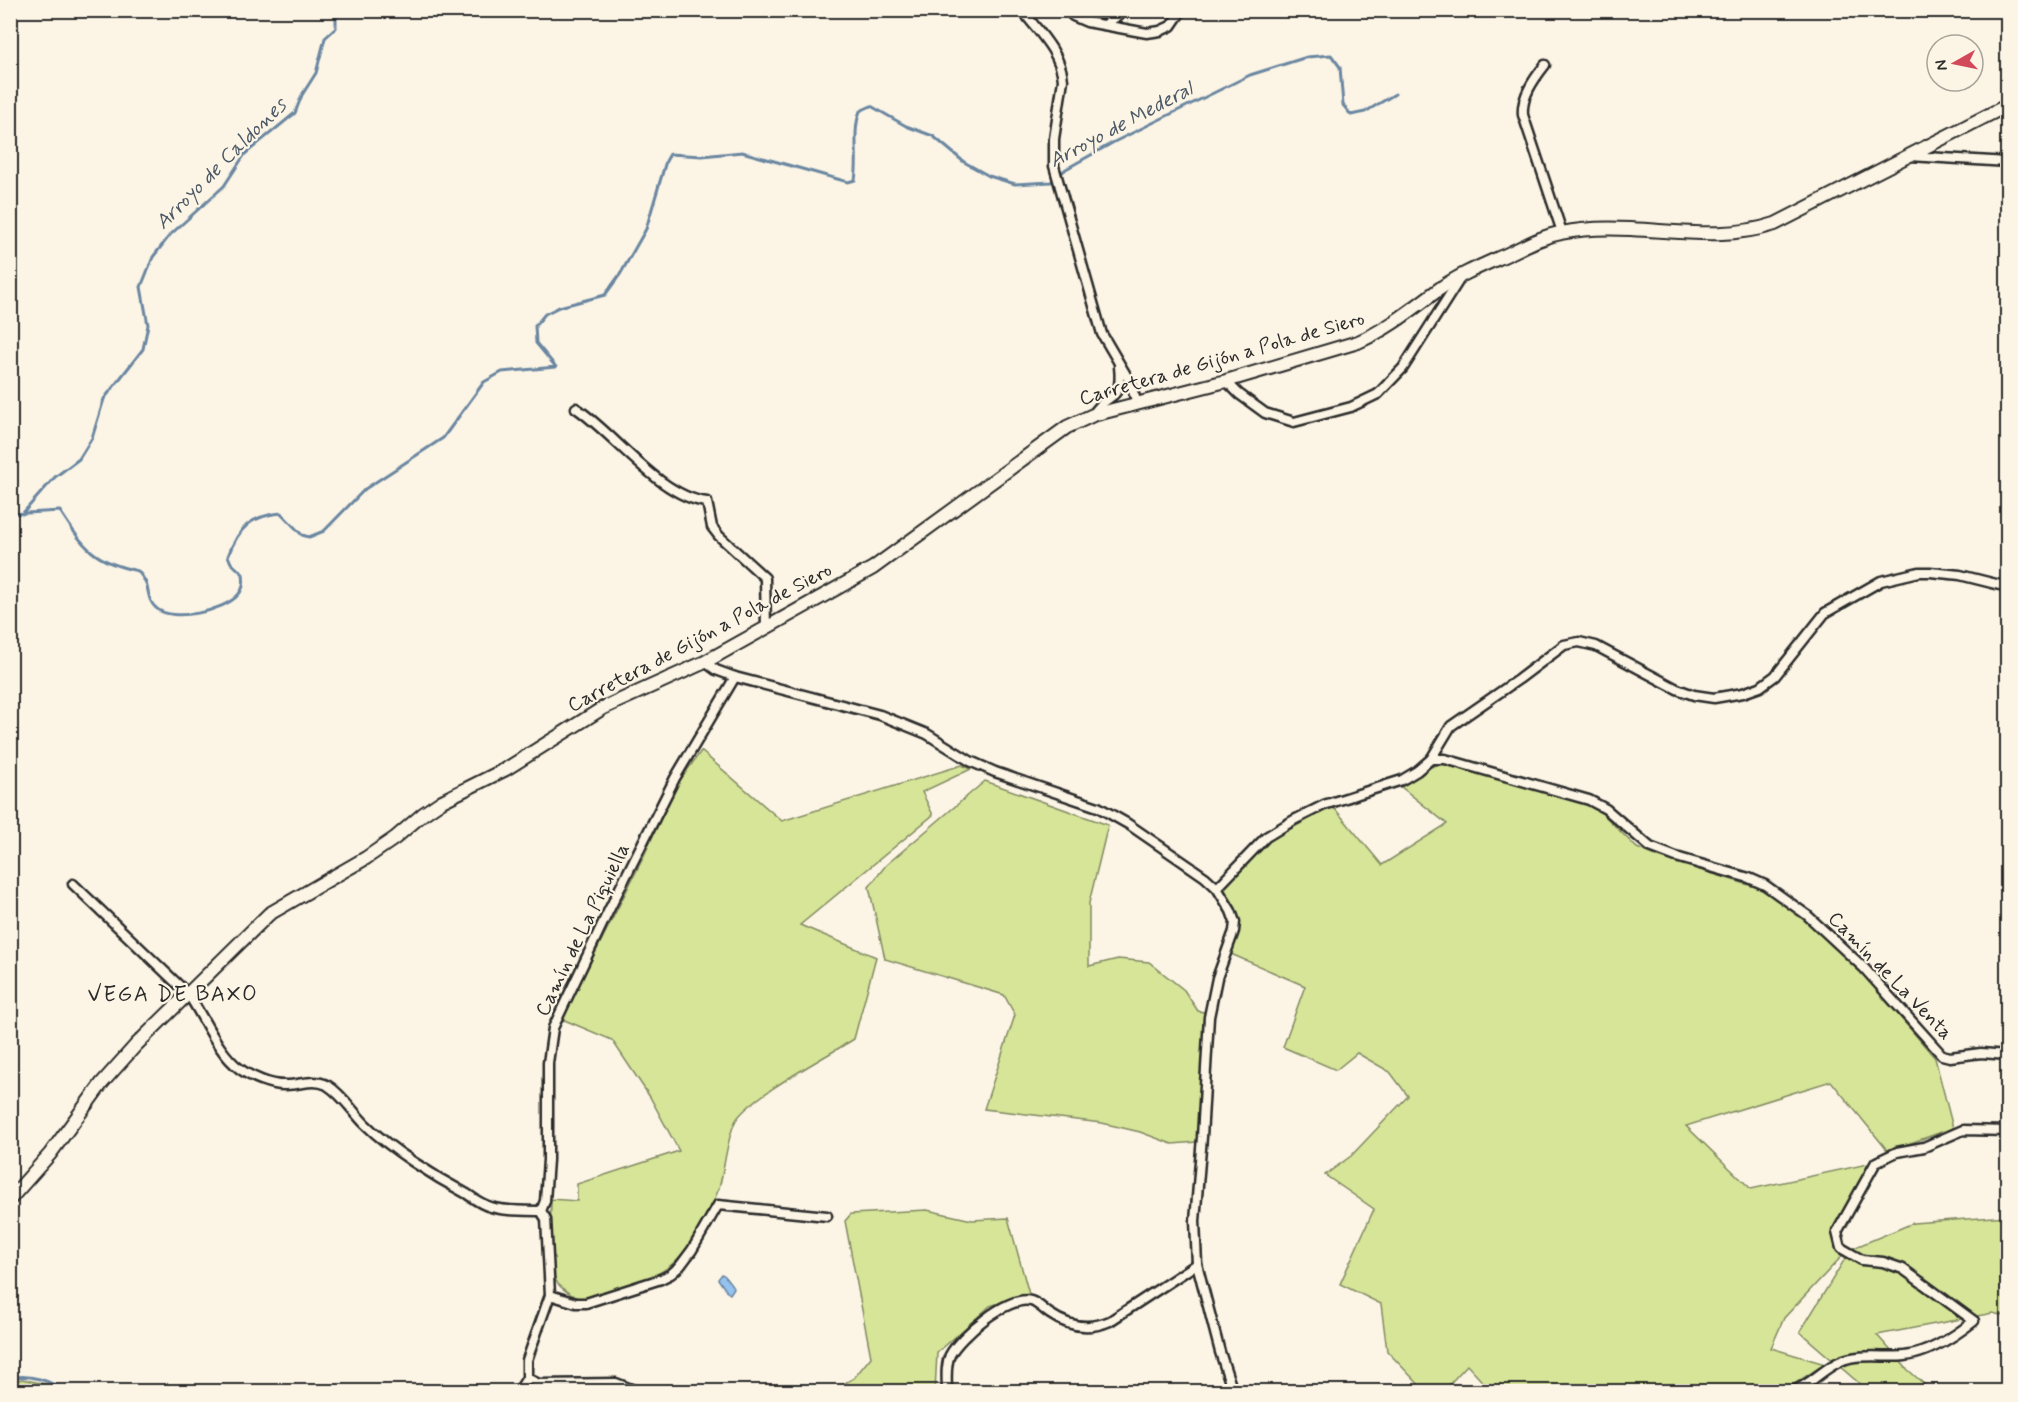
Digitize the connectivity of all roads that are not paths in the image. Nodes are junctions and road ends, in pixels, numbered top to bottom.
1 (1022, 10) edge
2 (1067, 10) edge
3 (1126, 10) edge
4 (1182, 10) edge
5 (1106, 24) junction
6 (1545, 65) dead end
7 (2007, 105) edge
8 (1910, 156) junction
9 (2007, 162) edge
10 (1562, 232) junction
11 (1462, 275) junction
12 (1119, 363) junction
13 (1226, 381) junction
14 (1118, 391) junction
15 (1132, 405) junction
16 (576, 408) dead end
17 (1093, 415) junction
18 (2007, 586) edge
19 (766, 628) junction
20 (705, 662) junction
21 (735, 677) junction
22 (1431, 759) junction
23 (73, 884) dead end
24 (1216, 888) junction
25 (188, 994) junction
26 (2007, 1055) edge
27 (2007, 1131) edge
28 (10, 1199) edge
29 (541, 1211) junction
30 (826, 1216) dead end
31 (1197, 1264) junction
32 (550, 1295) junction
33 (527, 1377) junction
34 (518, 1392) edge
35 (639, 1392) edge
36 (947, 1392) edge
37 (1233, 1392) edge
38 (1790, 1392) edge

1 - 12 street
2 - 5 street
3 - 5 street
4 - 5 street
6 - 10 street
7 - 8 street, Carretera de Gijón a Pola de Siero
8 - 9 street
8 - 10 street, Carretera de Gijón a Pola de Siero
10 - 11 street, Carretera de Gijón a Pola de Siero
11 - 13 street, Carretera de Gijón a Pola de Siero
11 - 13 street
12 - 14 street
12 - 15 street
13 - 15 street, Carretera de Gijón a Pola de Siero
14 - 15 street
14 - 17 street
15 - 17 street, Carretera de Gijón a Pola de Siero
16 - 19 street
17 - 19 street, Carretera de Gijón a Pola de Siero
18 - 22 street
19 - 20 street, Carretera de Gijón a Pola de Siero
20 - 21 street
20 - 25 street, Carretera de Gijón a Pola de Siero
21 - 24 street
21 - 29 street, Camín de La Piquiella
22 - 24 street
22 - 26 street, Camín de La Venta
23 - 25 street
24 - 31 street
25 - 28 street, Carretera de Gijón a Pola de Siero
25 - 29 street
27 - 38 street
29 - 32 street, Camín de La Piquiella
30 - 32 street
31 - 36 street
31 - 37 street
32 - 33 street, Camín de La Piquiella
33 - 34 street, Camín de La Piquiella
33 - 35 street

